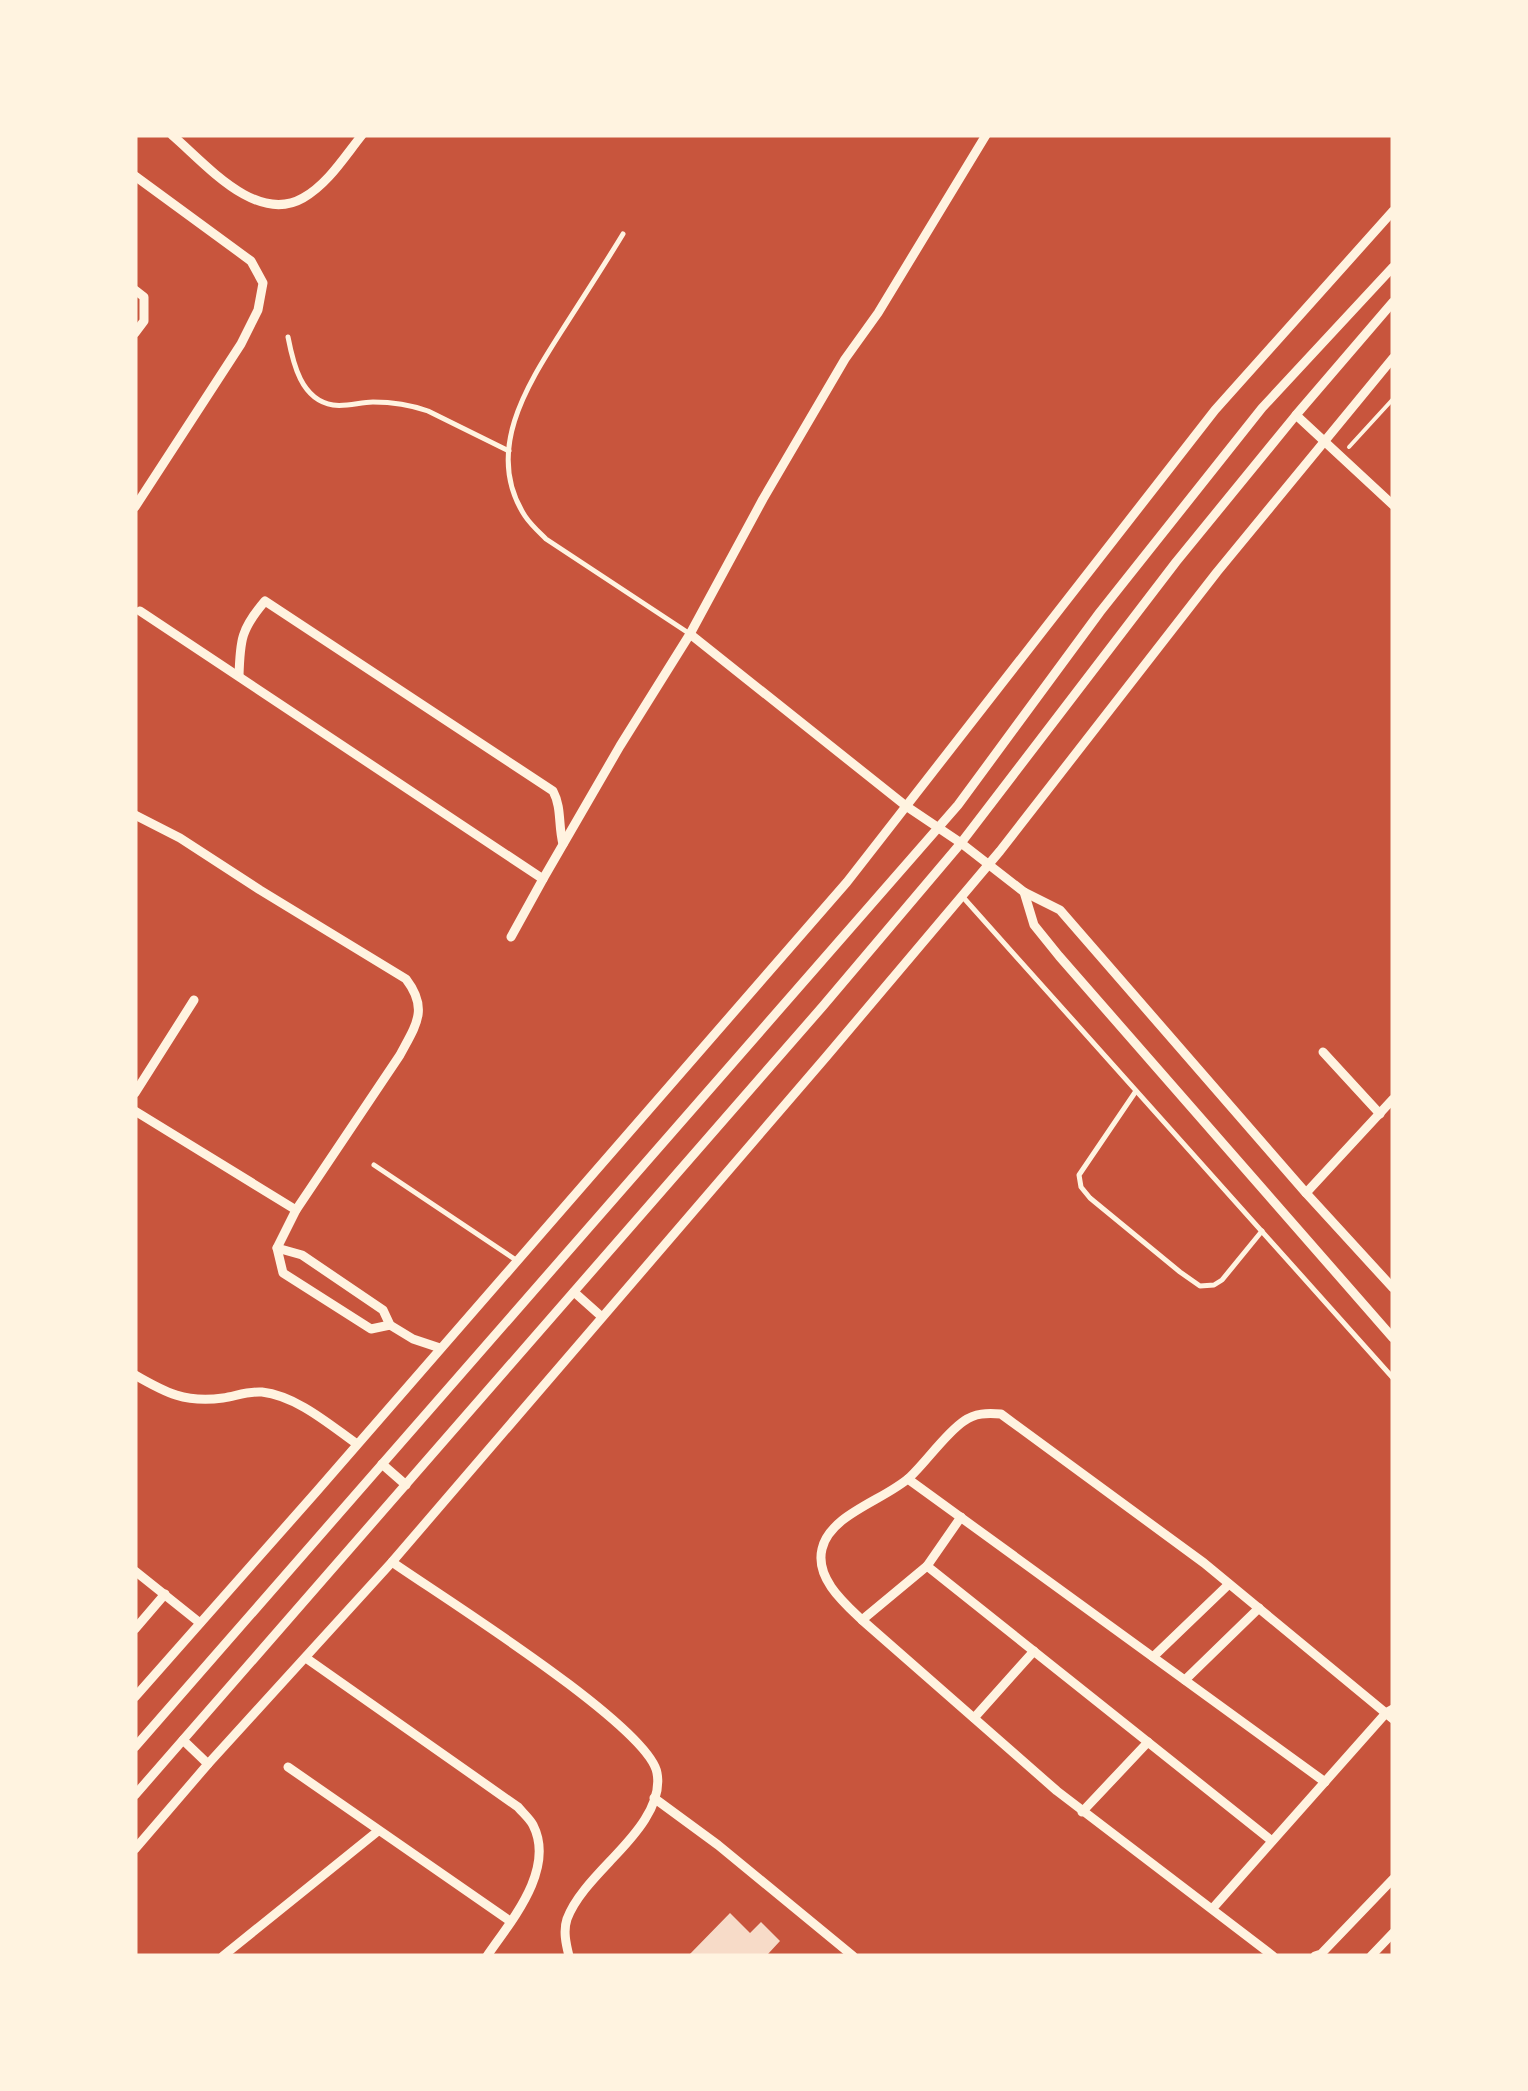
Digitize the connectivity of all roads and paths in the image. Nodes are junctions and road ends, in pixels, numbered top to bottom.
1 (172, 135) edge
2 (191, 135) edge
3 (362, 135) edge
4 (986, 135) edge
5 (183, 144) junction
6 (135, 176) edge
7 (1393, 211) edge
8 (624, 234) dead end
9 (1393, 267) edge
10 (135, 290) edge
11 (1393, 302) edge
12 (135, 333) edge
13 (288, 337) dead end
14 (1393, 358) edge
15 (1393, 399) edge
16 (1296, 415) junction
17 (1324, 442) junction
18 (1346, 449) dead end
19 (509, 451) junction
20 (1393, 505) edge
21 (135, 507) edge
22 (140, 611) dead end
23 (690, 634) junction
24 (240, 676) junction
25 (906, 806) junction
26 (135, 814) edge
27 (938, 828) junction
28 (961, 843) junction
29 (563, 844) junction
30 (989, 864) junction
31 (543, 880) junction
32 (1024, 892) junction
33 (962, 896) junction
34 (511, 937) dead end
35 (194, 1000) dead end
36 (1323, 1052) dead end
37 (1136, 1091) junction
38 (135, 1093) edge
39 (1393, 1099) edge
40 (135, 1112) edge
41 (1380, 1114) junction
42 (374, 1165) dead end
43 (1306, 1193) junction
44 (296, 1210) junction
45 (1262, 1231) junction
46 (277, 1248) junction
47 (516, 1260) junction
48 (1393, 1288) edge
49 (574, 1292) junction
50 (602, 1316) junction
51 (390, 1326) junction
52 (1393, 1338) edge
53 (440, 1348) junction
54 (135, 1375) edge
55 (1393, 1378) edge
56 (357, 1444) junction
57 (382, 1464) junction
58 (908, 1479) junction
59 (406, 1485) junction
60 (961, 1517) junction
61 (392, 1562) junction
62 (927, 1566) junction
63 (135, 1571) edge
64 (1229, 1584) junction
65 (164, 1594) junction
66 (1259, 1608) junction
67 (862, 1620) junction
68 (200, 1623) junction
69 (135, 1629) edge
70 (1034, 1651) junction
71 (1153, 1657) junction
72 (306, 1658) junction
73 (1185, 1680) junction
74 (135, 1696) edge
75 (1391, 1713) edge
76 (974, 1718) junction
77 (183, 1740) junction
78 (1148, 1742) junction
79 (136, 1744) edge
80 (208, 1764) junction
81 (288, 1768) dead end
82 (1325, 1782) junction
83 (135, 1795) edge
84 (654, 1798) junction
85 (1082, 1812) junction
86 (378, 1830) junction
87 (1272, 1841) junction
88 (135, 1848) edge
89 (1393, 1879) edge
90 (1213, 1908) junction
91 (510, 1922) junction
92 (1393, 1932) edge
93 (223, 1956) edge
94 (487, 1956) edge
95 (569, 1956) edge
96 (854, 1956) edge
97 (1273, 1956) edge
98 (1314, 1956) edge
99 (1371, 1956) edge

1 - 5 street
2 - 5 street
3 - 5 street
4 - 23 street
6 - 21 street
7 - 25 street
8 - 19 lane
9 - 27 street
10 - 12 street
11 - 16 street
13 - 19 lane
14 - 17 street
15 - 18 path
16 - 17 street
16 - 28 street
17 - 20 street
17 - 30 street
19 - 23 lane
22 - 24 street
23 - 25 street
23 - 29 street
24 - 29 street
24 - 31 street
25 - 27 street
25 - 47 street
26 - 44 street
27 - 28 street
27 - 57 street
28 - 30 street
28 - 49 street
29 - 31 street
30 - 32 street
30 - 33 street
31 - 34 street
32 - 43 street
32 - 52 street
33 - 37 lane
33 - 50 street
35 - 38 street
36 - 41 street
37 - 45 lane
37 - 45 lane
39 - 41 street
40 - 44 street
41 - 43 street
42 - 47 lane
43 - 48 street
44 - 46 street
45 - 55 lane
46 - 51 street
46 - 51 street
47 - 53 street
49 - 50 street
49 - 59 street
50 - 61 street
51 - 53 street
53 - 56 street
54 - 56 street
56 - 68 street
57 - 59 street
57 - 79 street
58 - 60 street
58 - 64 street
58 - 67 street
59 - 77 street
60 - 62 street
60 - 71 street
61 - 72 street
61 - 84 street
62 - 67 street
62 - 70 street
63 - 65 street
64 - 66 street
64 - 71 street
65 - 68 street
65 - 69 street
66 - 73 street
66 - 75 street
67 - 76 street
68 - 74 street
70 - 76 street
70 - 78 street
71 - 73 street
72 - 80 street
72 - 91 street
73 - 82 street
75 - 82 street
76 - 85 street
77 - 80 street
77 - 83 street
78 - 85 street
78 - 87 street
80 - 88 street
81 - 86 street
82 - 87 street
84 - 95 street
84 - 96 street
85 - 90 street
86 - 91 street
86 - 93 street
87 - 90 street
89 - 98 street
90 - 97 street
91 - 94 street
92 - 99 street

